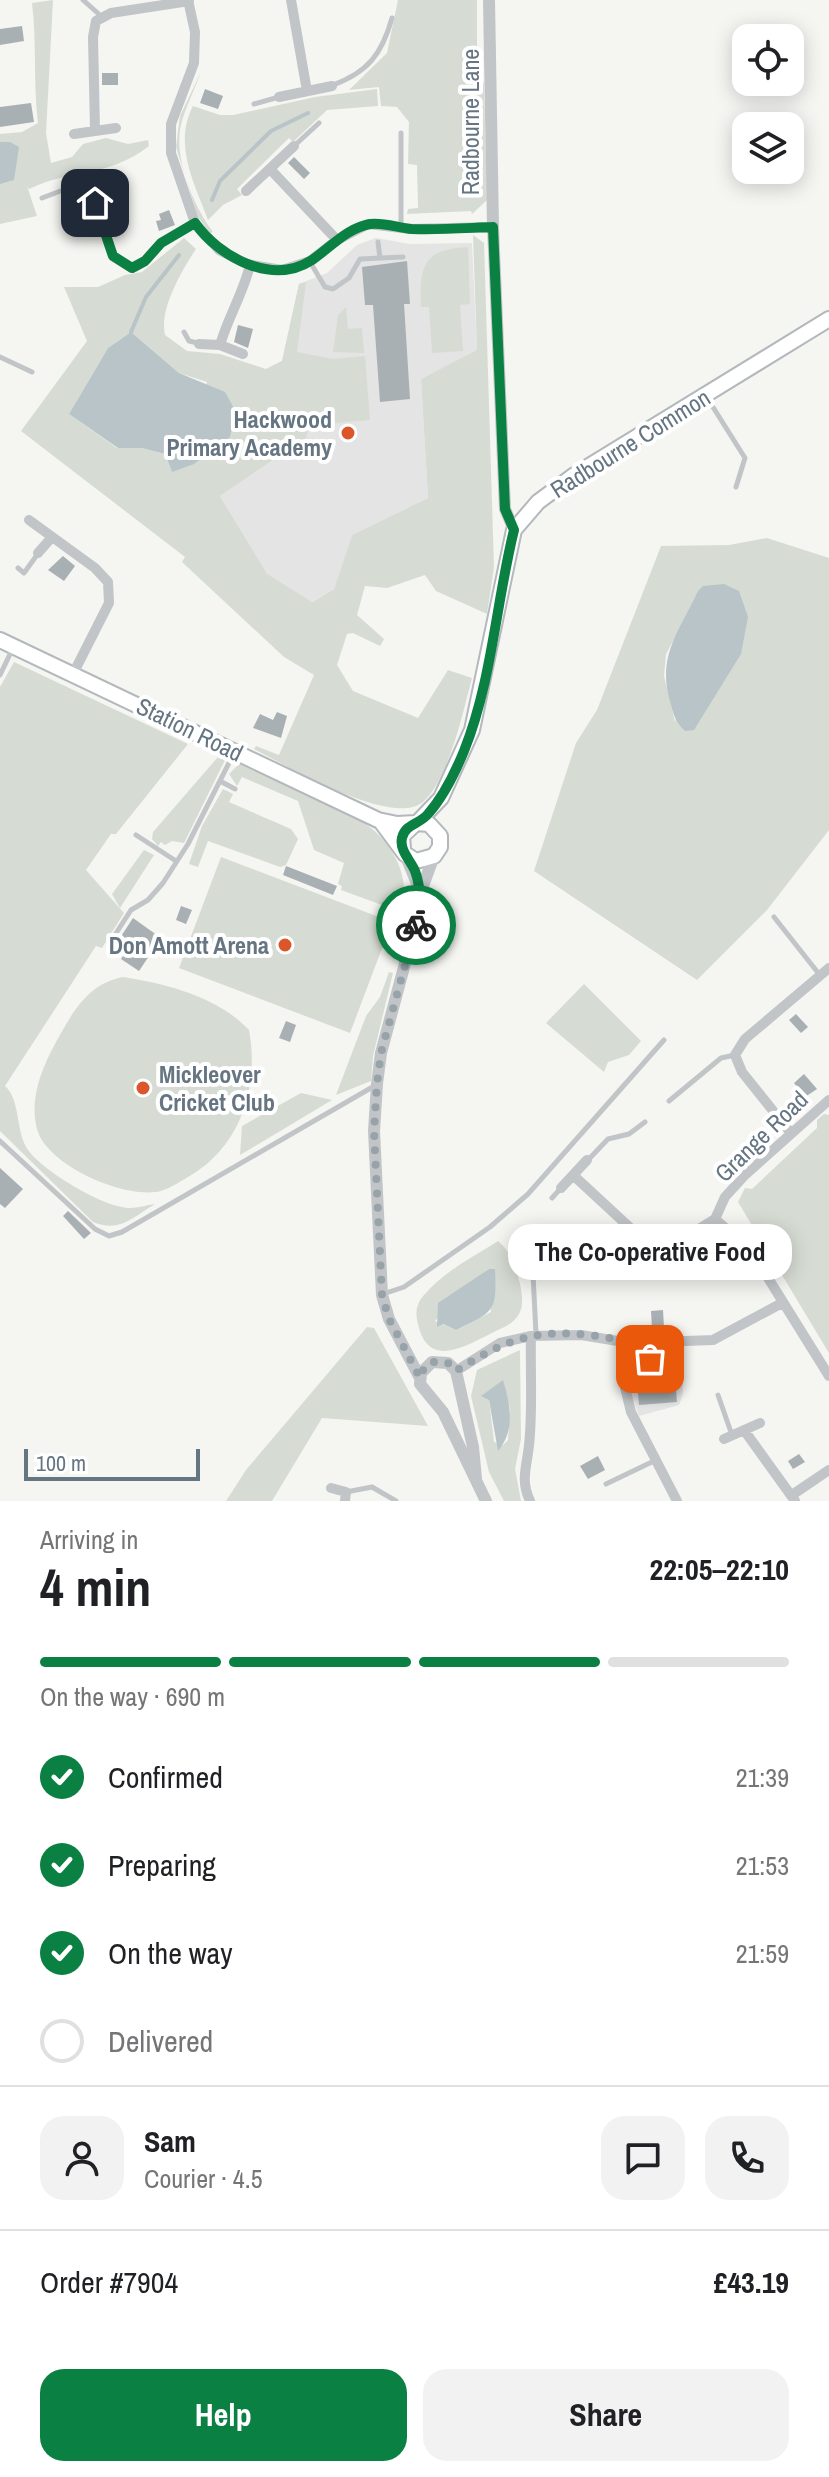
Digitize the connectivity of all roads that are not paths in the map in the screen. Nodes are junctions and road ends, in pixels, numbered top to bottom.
1 (83, 0) edge
2 (291, 0) edge
3 (489, 0) edge
4 (188, 1) edge
5 (101, 16) junction
6 (392, 18) dead end
7 (332, 86) joint
8 (307, 91) junction
9 (279, 97) joint
10 (254, 104) dead end
11 (319, 123) dead end
12 (116, 128) dead end
13 (95, 130) junction
14 (401, 133) dead end
15 (74, 134) dead end
16 (294, 146) joint
17 (270, 169) junction
18 (107, 176) dead end
19 (88, 182) junction
20 (72, 186) joint
21 (246, 191) dead end
22 (42, 198) dead end
23 (195, 223) junction
24 (401, 227) junction
25 (493, 227) junction
26 (337, 240) junction
27 (378, 242) dead end
28 (403, 257) dead end
29 (380, 258) junction
30 (310, 261) junction
31 (250, 265) junction
32 (829, 319) edge
33 (184, 332) dead end
34 (199, 344) joint
35 (220, 345) junction
36 (243, 354) dead end
37 (0, 357) edge
38 (32, 372) dead end
39 (706, 395) junction
40 (736, 487) dead end
41 (29, 520) dead end
42 (514, 530) junction
43 (52, 537) junction
44 (38, 553) joint
45 (18, 568) dead end
46 (7, 643) edge
47 (0, 675) edge
48 (72, 676) junction
49 (235, 751) junction
50 (220, 781) junction
51 (235, 789) dead end
52 (441, 798) junction
53 (378, 820) junction
54 (417, 823) junction
55 (136, 835) dead end
56 (440, 836) junction
57 (404, 851) junction
58 (434, 856) junction
59 (176, 861) junction
60 (420, 894) junction
61 (774, 917) dead end
62 (109, 944) dead end
63 (826, 972) edge
64 (664, 1040) dead end
65 (735, 1055) junction
66 (377, 1084) junction
67 (669, 1101) dead end
68 (828, 1103) edge
69 (645, 1122) dead end
70 (790, 1132) junction
71 (0, 1141) edge
72 (587, 1160) joint
73 (573, 1175) junction
74 (561, 1188) joint
75 (552, 1198) dead end
76 (715, 1219) junction
77 (525, 1253) dead end
78 (382, 1295) junction
79 (782, 1303) junction
80 (534, 1336) junction
81 (630, 1343) junction
82 (645, 1343) junction
83 (406, 1345) junction
84 (670, 1358) dead end
85 (437, 1361) junction
86 (456, 1371) junction
87 (829, 1376) edge
88 (420, 1378) junction
89 (457, 1385) junction
90 (718, 1395) dead end
91 (431, 1397) junction
92 (760, 1423) dead end
93 (744, 1430) junction
94 (728, 1437) joint
95 (656, 1460) junction
96 (829, 1470) edge
97 (476, 1479) junction
98 (606, 1484) dead end
99 (331, 1488) dead end
100 (346, 1496) edge
101 (793, 1498) edge
102 (396, 1501) edge
103 (486, 1501) edge
104 (530, 1501) edge
105 (677, 1501) edge

1 - 5 lane
2 - 8 street
3 - 25 street, Radbourne Lane
4 - 5 street
4 - 23 street
5 - 13 street
6 - 7 lane
7 - 8 street
8 - 9 street
9 - 10 lane
11 - 16 lane
12 - 13 street
13 - 15 street
14 - 24 lane
16 - 17 street
17 - 21 street
17 - 26 street
18 - 19 street
19 - 20 street
19 - 23 street
20 - 22 lane
23 - 31 street
24 - 25 street
24 - 26 street
25 - 42 street, Radbourne Lane
26 - 30 street
27 - 29 lane
28 - 29 lane
29 - 30 lane
30 - 31 street
31 - 35 street
32 - 39 main road, Radbourne Common
33 - 34 lane
34 - 35 street
35 - 36 street
37 - 38 lane
39 - 40 lane
39 - 42 main road, Radbourne Common
41 - 43 street
42 - 52 main road
43 - 44 street
43 - 48 street
44 - 45 lane
46 - 47 lane
46 - 48 main road, Station Road
48 - 49 main road, Station Road
49 - 50 lane
49 - 53 main road, Station Road
50 - 51 lane
50 - 59 lane
52 - 54 main road
52 - 56 main road
53 - 54 main road, Station Road
53 - 57 main road, Station Road
54 - 56 main road
54 - 57 main road
55 - 59 lane
56 - 58 main road
57 - 58 main road
57 - 60 street
58 - 60 street
59 - 62 lane
60 - 66 street
61 - 63 lane
63 - 65 street
64 - 78 lane
65 - 67 lane
65 - 70 street
66 - 71 lane
66 - 78 street
68 - 70 street, Grange Road
69 - 72 lane
70 - 76 street, Grange Road
72 - 73 street
73 - 74 street
73 - 76 street, Grange Road
74 - 75 lane
76 - 79 street
77 - 80 lane
78 - 83 street
79 - 82 street
79 - 87 street
80 - 81 street
80 - 86 street
80 - 104 street
81 - 82 street
81 - 95 street
82 - 84 lane
83 - 85 street
83 - 88 street
85 - 86 street
85 - 88 street
86 - 89 street
88 - 91 street
89 - 91 street
89 - 97 street
90 - 94 lane
91 - 97 street
92 - 93 street
93 - 94 street
93 - 101 street
95 - 98 lane
95 - 105 street
96 - 101 street
97 - 103 street
99 - 100 street
100 - 102 lane

